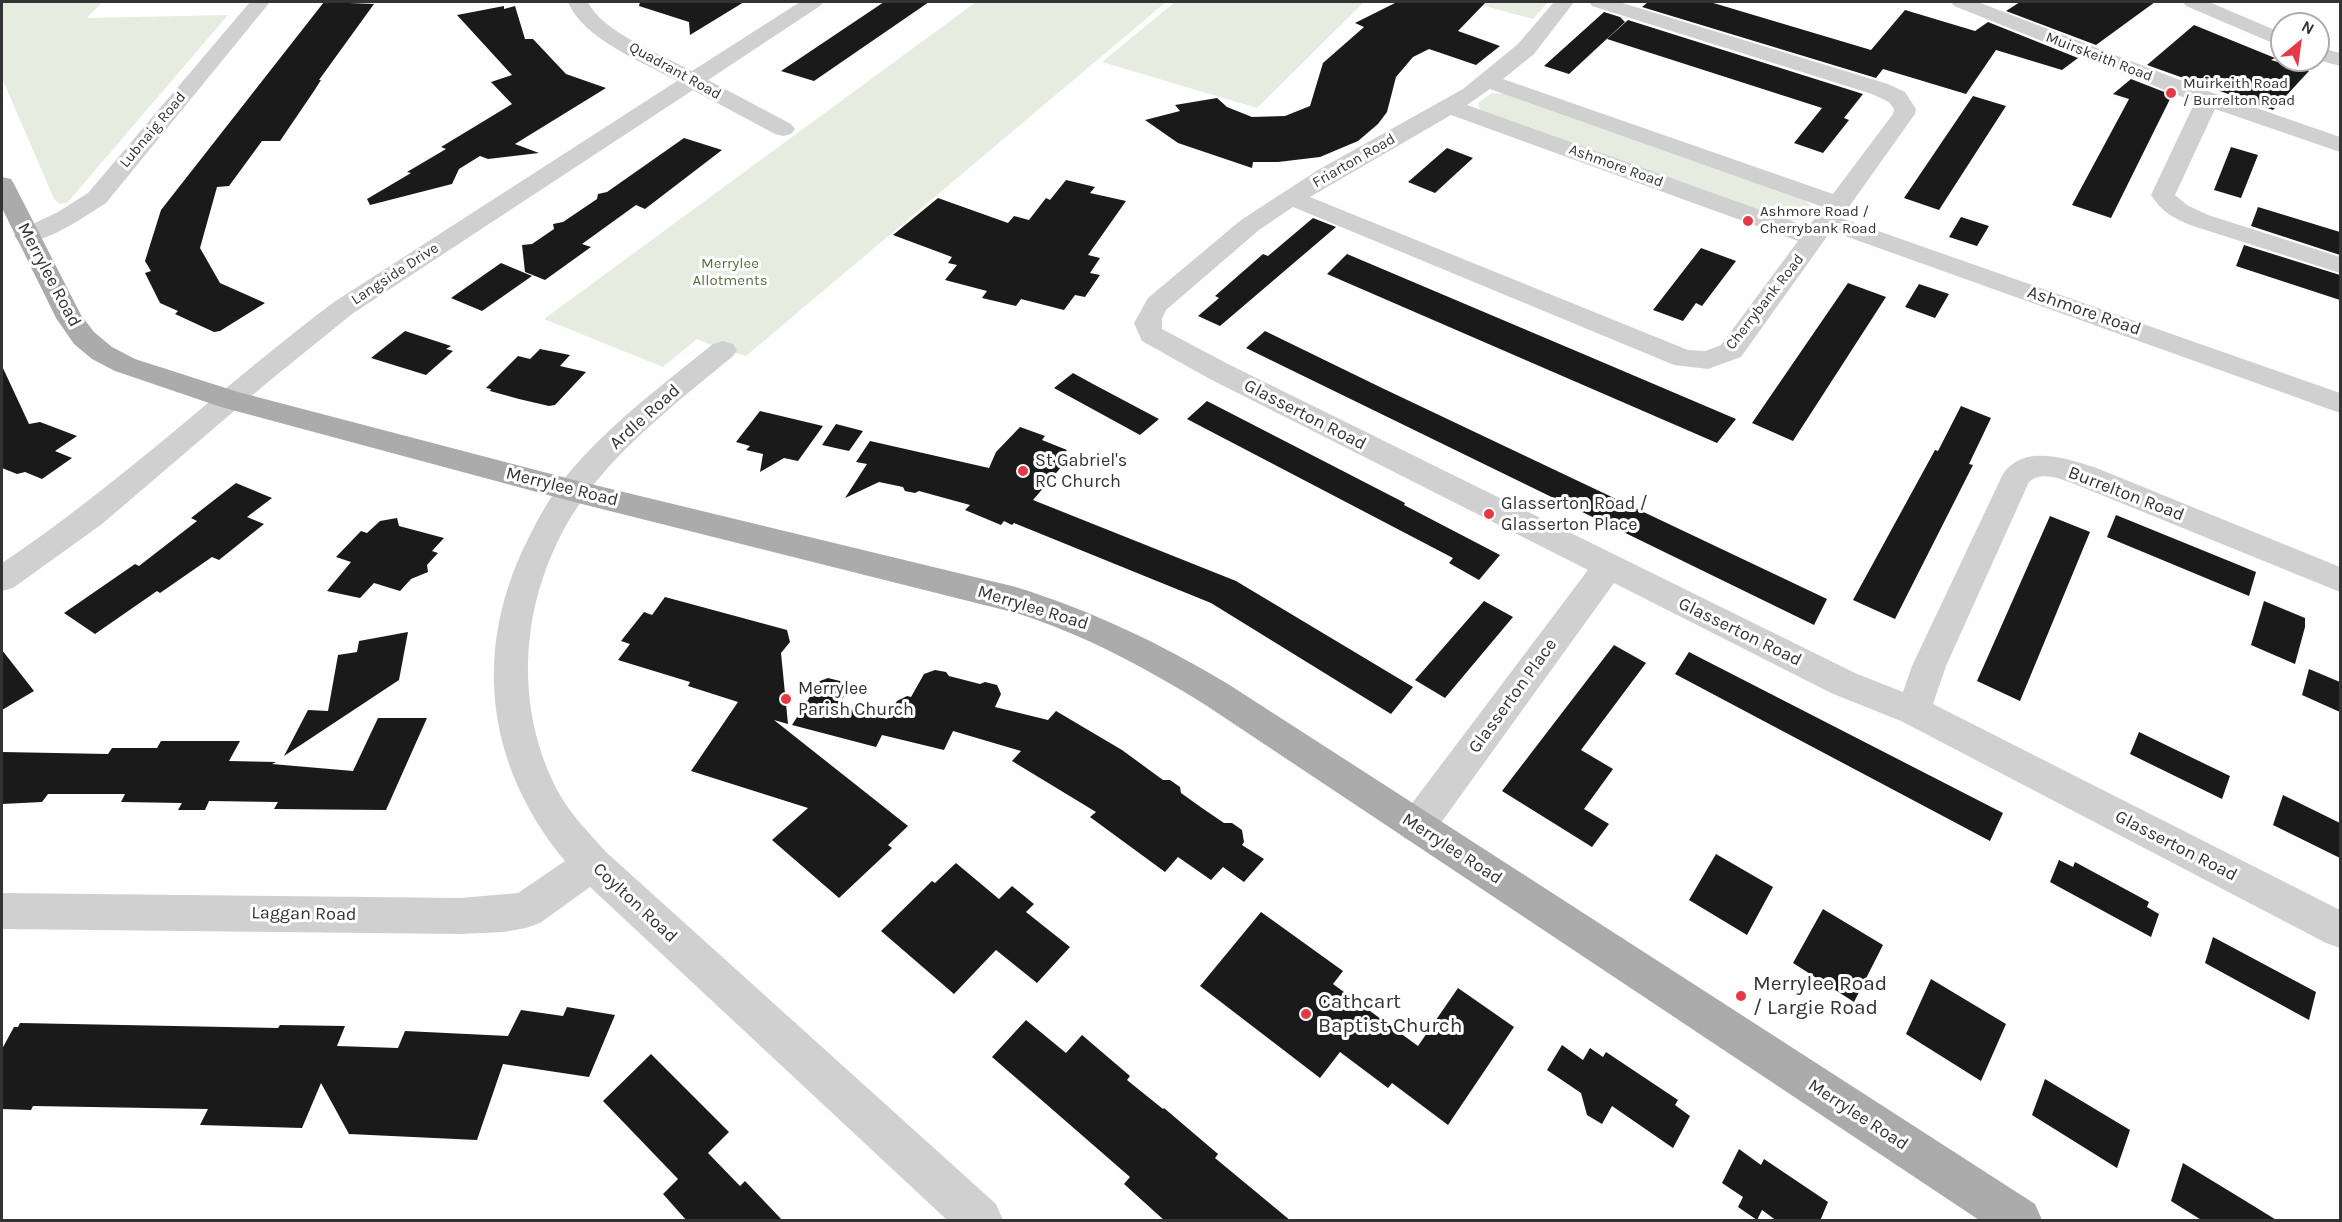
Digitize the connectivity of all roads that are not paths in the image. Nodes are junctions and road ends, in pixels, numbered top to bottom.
1 (260, 2) edge
2 (578, 2) edge
3 (813, 2) edge
4 (1564, 2) edge
5 (1599, 2) edge
6 (1961, 2) edge
7 (2193, 2) edge
8 (2270, 36) edge
9 (691, 81) junction
10 (1488, 81) junction
11 (2208, 99) junction
12 (1451, 107) junction
13 (783, 129) dead end
14 (2340, 145) edge
15 (2, 184) edge
16 (1292, 198) junction
17 (1826, 221) junction
18 (27, 237) junction
19 (2340, 265) edge
20 (1148, 324) joint
21 (723, 350) dead end
22 (231, 400) junction
23 (2340, 403) edge
24 (574, 491) junction
25 (1608, 567) junction
26 (2, 579) edge
27 (2340, 580) edge
28 (1913, 711) junction
29 (1418, 826) junction
30 (592, 864) junction
31 (2, 911) edge
32 (2340, 930) edge
33 (980, 1221) edge
34 (2019, 1221) edge

1 - 18 street, Lubnaig Road
2 - 9 street, Quadrant Road
3 - 9 street, Langside Drive
4 - 10 street, Friarton Road
5 - 17 street, Cherrybank Road
6 - 11 street, Muirskeith Road
7 - 8 street
9 - 13 street, Quadrant Road
9 - 22 street, Langside Drive
10 - 12 street, Friarton Road
10 - 17 street, Ashmore Road
11 - 14 street, Muirskeith Road
11 - 19 street
12 - 16 street, Friarton Road
12 - 17 street, Ashmore Road
15 - 18 main road, Merrylee Road
16 - 17 street, Cherrybank Road
16 - 20 street, Friarton Road
17 - 23 street, Ashmore Road
18 - 22 main road, Merrylee Road
20 - 25 street, Glasserton Road
21 - 24 street, Ardle Road
22 - 24 main road, Merrylee Road
22 - 26 street, Langside Drive
24 - 29 main road, Merrylee Road
24 - 30 street, Coylton Road
25 - 28 street, Glasserton Road
25 - 29 street, Glasserton Place
27 - 28 street, Burrelton Road
28 - 32 street, Glasserton Road
29 - 34 main road, Merrylee Road
30 - 31 street, Laggan Road
30 - 33 street, Coylton Road

